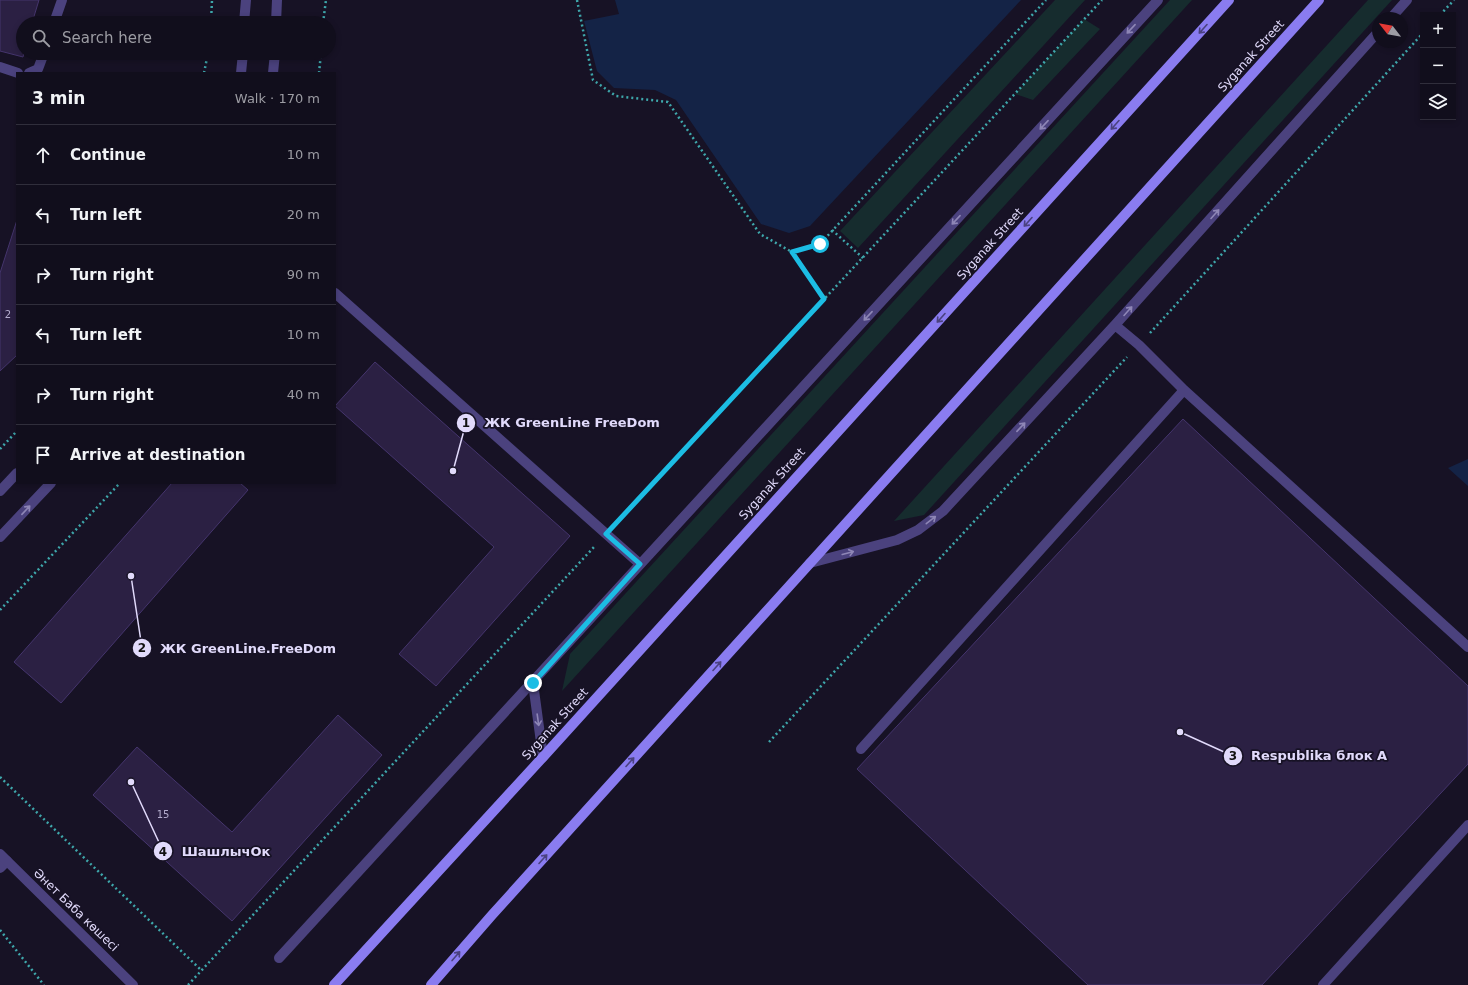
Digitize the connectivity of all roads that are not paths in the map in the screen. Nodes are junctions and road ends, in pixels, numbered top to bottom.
1 (62, 0) edge
2 (246, 0) edge
3 (277, 0) edge
4 (1158, 0) edge
5 (1229, 0) edge
6 (1319, 0) edge
7 (1407, 0) edge
8 (1396, 12) edge
9 (56, 16) edge
10 (245, 16) edge
11 (276, 16) edge
12 (1372, 39) edge
13 (41, 60) edge
14 (242, 60) edge
15 (274, 60) edge
16 (0, 67) edge
17 (16, 72) edge
18 (31, 72) edge
19 (241, 72) edge
20 (273, 72) edge
21 (336, 294) edge
22 (1115, 325) junction
23 (1184, 390) junction
24 (16, 475) edge
25 (50, 484) edge
26 (0, 491) edge
27 (0, 537) edge
28 (810, 563) junction
29 (640, 564) junction
30 (1468, 647) edge
31 (533, 683) junction
32 (861, 749) dead end
33 (543, 757) junction
34 (1468, 825) edge
35 (2, 861) edge
36 (279, 958) dead end
37 (133, 985) edge
38 (334, 985) edge
39 (431, 985) edge
40 (1323, 985) edge

1 - 9 street
2 - 10 street
3 - 11 street
4 -> 29 street
5 -> 33 main road, Syganak Street
6 - 28 main road, Syganak Street
7 - 8 street
22 -> 12 street
13 - 18 street
14 - 19 street
15 - 20 street
16 - 17 street
21 - 29 street
22 - 23 street
28 -> 22 street
23 - 30 street
23 - 32 street
24 - 26 street
27 -> 25 street
39 -> 28 main road, Syganak Street
29 - 31 street
31 -> 33 street
31 - 36 street
33 - 38 main road, Syganak Street
34 - 40 street
35 - 37 street, Әнет Баба көшесі

